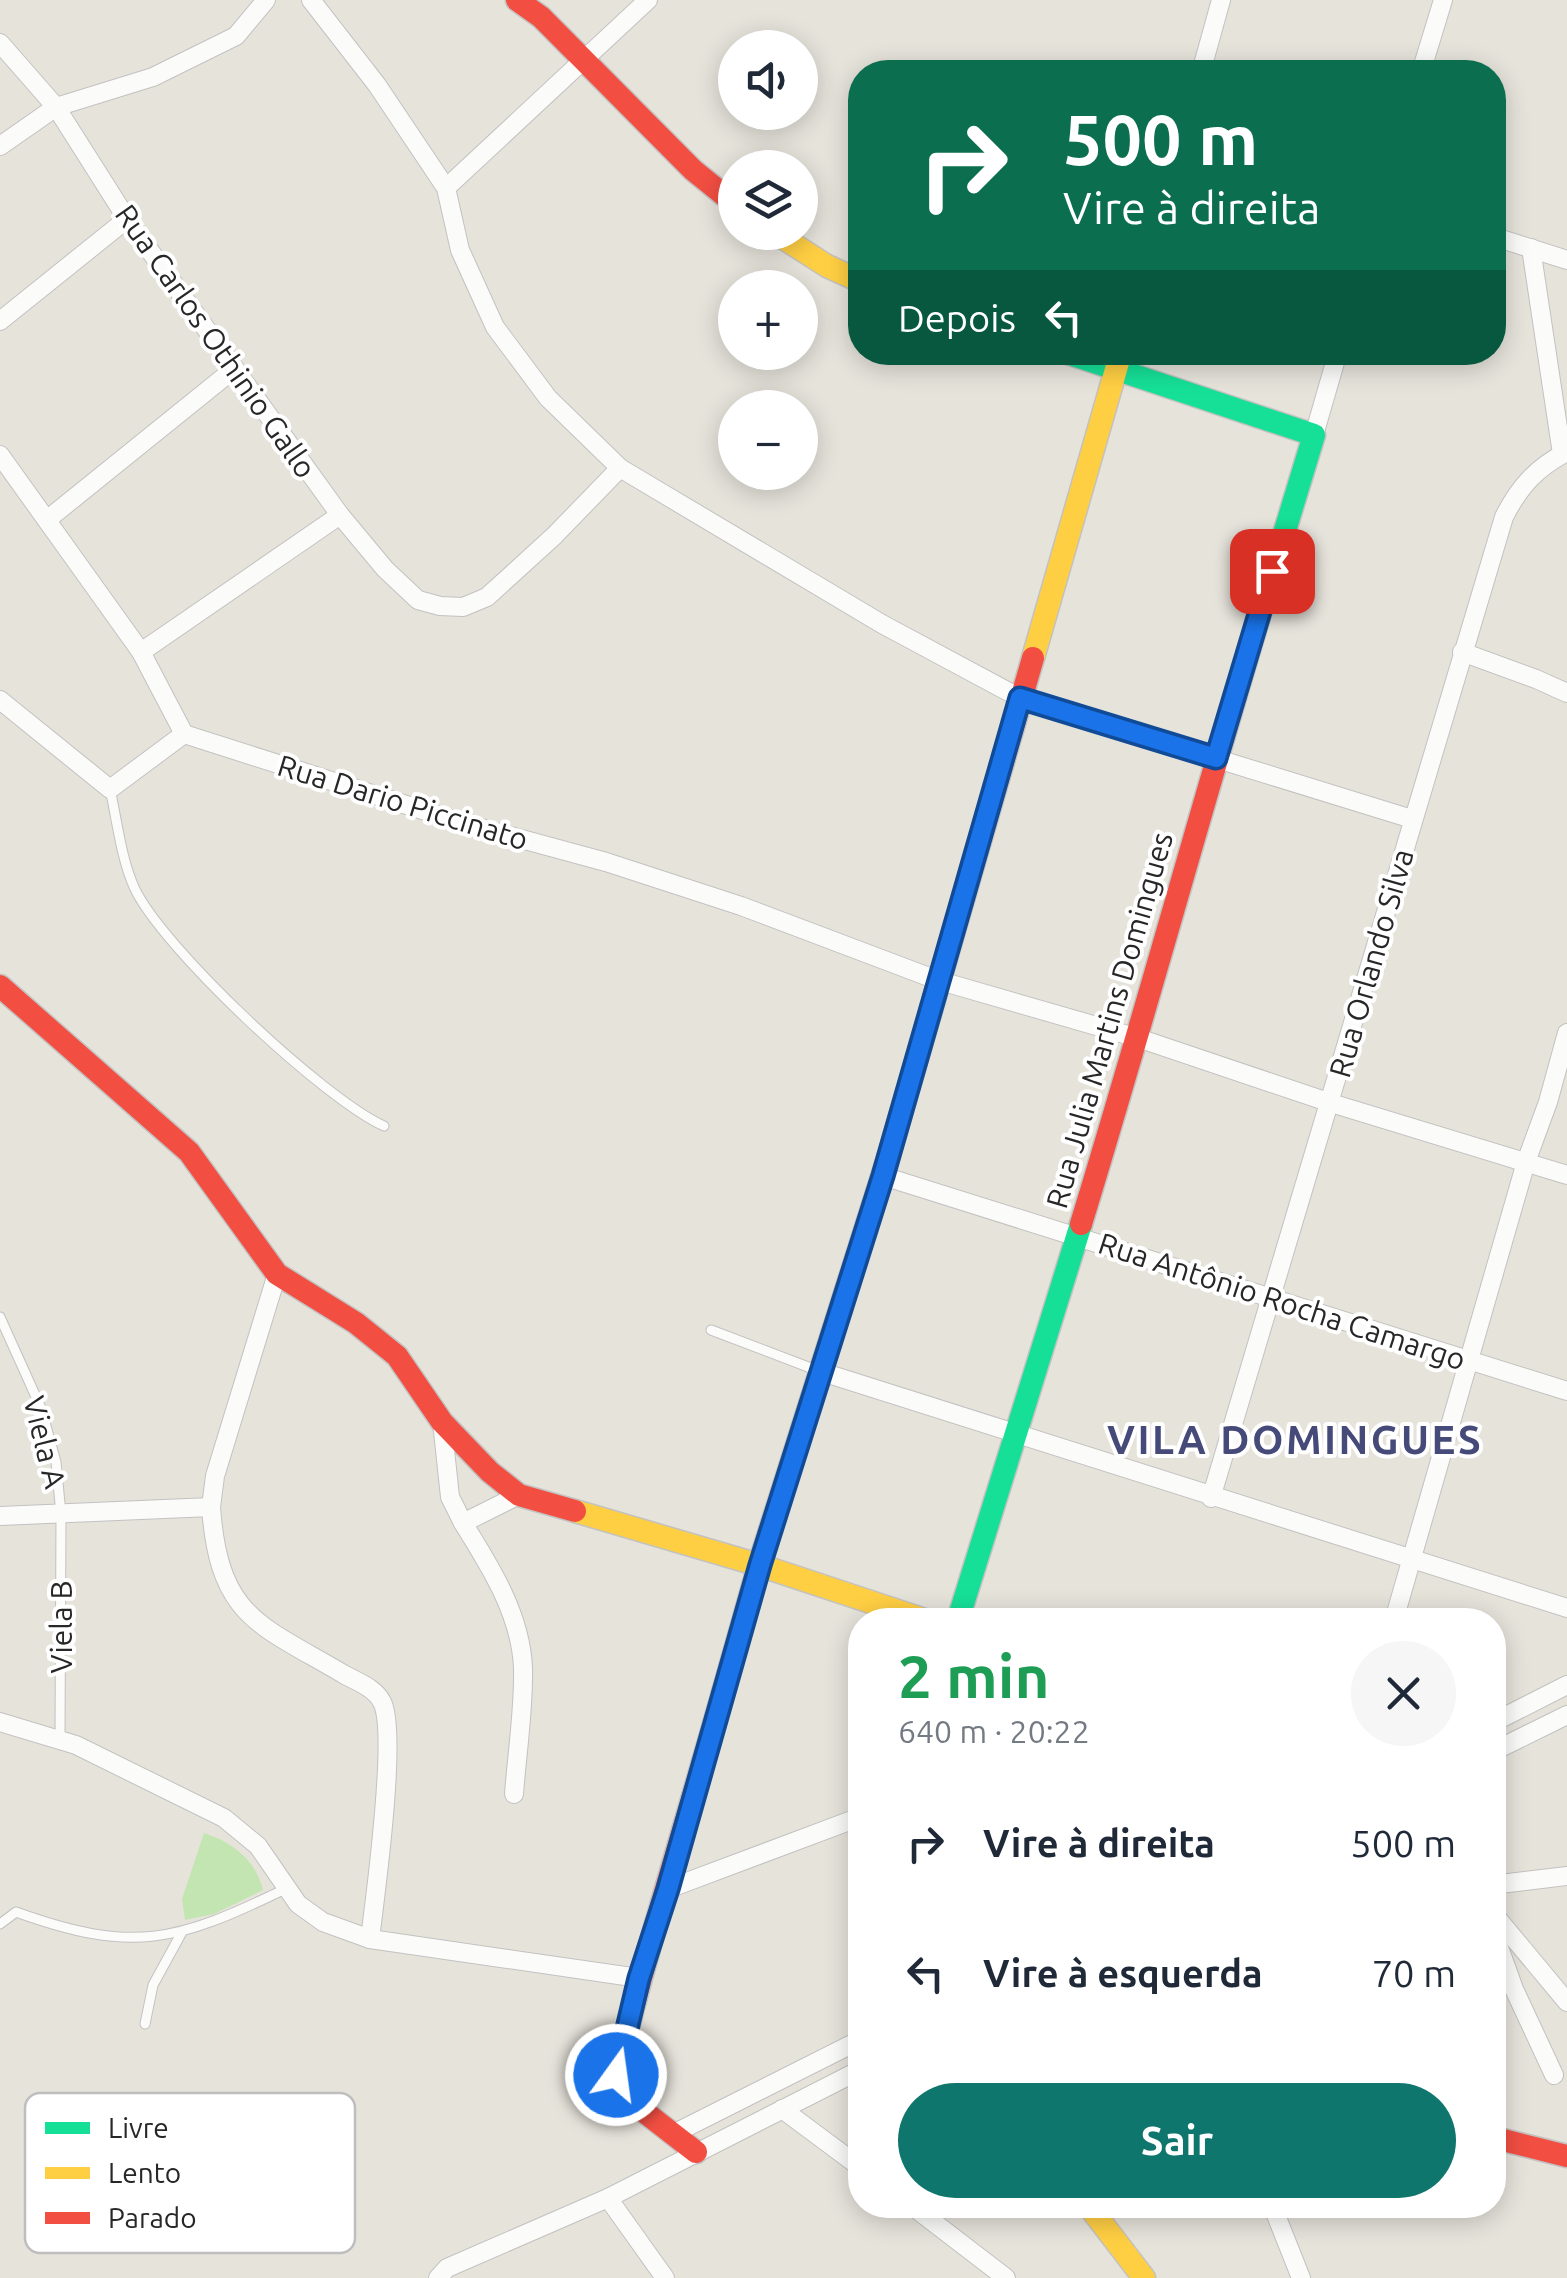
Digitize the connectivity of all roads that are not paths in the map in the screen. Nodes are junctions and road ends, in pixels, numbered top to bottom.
1 (266, 0) edge
2 (311, 0) edge
3 (517, 0) edge
4 (1221, 0) edge
5 (1443, 0) edge
6 (644, 1) edge
7 (0, 44) edge
8 (1204, 60) edge
9 (1425, 60) edge
10 (584, 63) junction
11 (56, 107) junction
12 (0, 146) edge
13 (446, 188) junction
14 (718, 190) edge
15 (127, 219) junction
16 (1506, 240) edge
17 (1531, 248) junction
18 (802, 250) edge
19 (1567, 260) edge
20 (848, 276) edge
21 (0, 321) edge
22 (1118, 365) edge
23 (1130, 365) edge
24 (1334, 365) edge
25 (234, 368) junction
26 (1314, 434) junction
27 (1565, 453) edge
28 (0, 455) edge
29 (620, 468) junction
30 (340, 515) junction
31 (48, 519) junction
32 (141, 652) junction
33 (1462, 652) junction
34 (1567, 694) edge
35 (1020, 698) junction
36 (0, 700) edge
37 (184, 734) junction
38 (1216, 758) junction
39 (110, 789) junction
40 (1412, 819) junction
41 (937, 980) junction
42 (0, 986) edge
43 (1567, 1033) edge
44 (1138, 1038) junction
45 (1331, 1103) junction
46 (384, 1126) dead end
47 (1526, 1162) junction
48 (1567, 1175) edge
49 (883, 1176) junction
50 (1078, 1236) junction
51 (277, 1274) junction
52 (1272, 1297) junction
53 (0, 1317) edge
54 (711, 1330) dead end
55 (1469, 1360) junction
56 (822, 1372) junction
57 (1567, 1392) edge
58 (442, 1422) junction
59 (1016, 1434) junction
60 (519, 1495) junction
61 (1210, 1498) junction
62 (211, 1507) junction
63 (61, 1514) junction
64 (0, 1516) edge
65 (463, 1523) junction
66 (1410, 1560) junction
67 (760, 1565) junction
68 (889, 1608) edge
69 (962, 1608) edge
70 (1397, 1608) edge
71 (1567, 1608) edge
72 (1567, 1685) edge
73 (1567, 1715) edge
74 (1506, 1716) edge
75 (0, 1722) edge
76 (60, 1740) junction
77 (1506, 1745) edge
78 (514, 1794) dead end
79 (848, 1821) edge
80 (1567, 1876) edge
81 (1506, 1883) edge
82 (285, 1889) junction
83 (668, 1889) junction
84 (0, 1924) edge
85 (1506, 1929) edge
86 (182, 1932) junction
87 (370, 1940) junction
88 (1506, 1966) edge
89 (639, 1978) junction
90 (1567, 2002) edge
91 (145, 2024) dead end
92 (848, 2046) edge
93 (1554, 2075) dead end
94 (848, 2076) edge
95 (782, 2109) junction
96 (675, 2133) junction
97 (1506, 2141) edge
98 (696, 2152) junction
99 (1567, 2156) edge
100 (848, 2158) edge
101 (608, 2198) junction
102 (934, 2218) edge
103 (1098, 2218) edge
104 (1277, 2218) edge
105 (438, 2278) edge
106 (665, 2278) edge
107 (1006, 2278) edge
108 (1144, 2278) edge
109 (1301, 2278) edge

1 - 11 street
2 - 13 street
3 - 10 street
4 - 8 street
5 - 9 street
6 - 10 street
7 - 11 street, Rua Carlos Othinio Gallo
10 - 13 street
10 - 14 street
11 - 12 street
11 - 15 street, Rua Carlos Othinio Gallo
13 - 29 street
15 - 21 street
15 - 25 street, Rua Carlos Othinio Gallo
16 - 17 street
17 - 19 street
17 - 27 street
18 - 20 street
22 - 35 street
23 - 26 street
24 - 26 street
25 - 30 street, Rua Carlos Othinio Gallo
25 - 31 street
26 - 38 street, Rua Julia Martins Domingues
27 - 33 street, Rua Orlando Silva
28 - 31 street
29 - 30 street, Rua Carlos Othinio Gallo
29 - 35 street
30 - 32 street
31 - 32 street
32 - 37 street
33 - 34 street
33 - 40 street, Rua Orlando Silva
35 - 38 street
35 - 41 street
36 - 39 street
37 - 39 street
37 - 41 street, Rua Dario Piccinato
38 - 40 street
38 - 44 street, Rua Julia Martins Domingues
39 - 46 lane
40 - 45 street, Rua Orlando Silva
41 - 44 street, Rua Dario Piccinato
41 - 49 street
42 - 51 street
43 - 47 street
44 - 45 street, Rua Dario Piccinato
44 - 50 street, Rua Julia Martins Domingues
45 - 47 street, Rua Dario Piccinato
45 - 52 street, Rua Orlando Silva
47 - 48 street, Rua Dario Piccinato
47 - 55 street
49 - 50 street, Rua Antônio Rocha Camargo
49 - 56 street
50 - 52 street, Rua Antônio Rocha Camargo
50 - 59 street, Rua Julia Martins Domingues
51 - 58 street
51 - 62 street
52 - 55 street, Rua Antônio Rocha Camargo
52 - 61 street, Rua Orlando Silva
53 - 63 lane, Viela A
54 - 56 lane
55 - 57 street, Rua Antônio Rocha Camargo
55 - 66 street
56 - 59 street
56 - 67 street
58 - 60 street
58 - 65 street
59 - 61 street
59 - 69 street, Rua Julia Martins Domingues
60 - 65 street
60 - 67 street
61 - 66 street
62 - 63 street
62 - 87 street
63 - 64 street
63 - 76 lane, Viela B
65 - 78 street
66 - 70 street
66 - 71 street
67 - 68 street
67 - 83 street
72 - 74 street
73 - 77 street
75 - 76 street
76 - 82 street
79 - 83 street
80 - 81 street
82 - 86 lane
82 - 87 street
83 - 89 street
84 - 86 lane
85 - 90 street
86 - 91 lane
87 - 89 street
88 - 93 street
89 - 96 street
92 - 96 street
94 - 95 street
95 - 98 street
95 - 100 street
96 - 98 street
97 - 99 street
98 - 101 street
101 - 105 street
101 - 106 street
102 - 107 street
103 - 108 street
104 - 109 street

